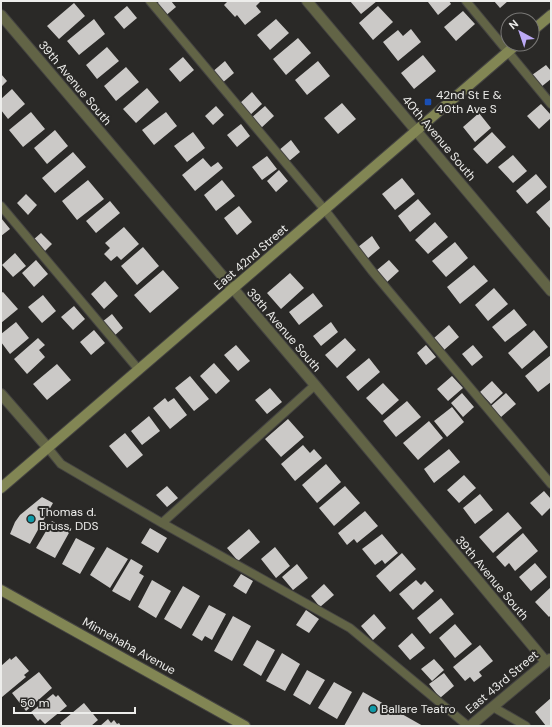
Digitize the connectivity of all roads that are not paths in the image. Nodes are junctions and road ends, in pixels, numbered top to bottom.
1 (150, 1) edge
2 (307, 1) edge
3 (466, 1) edge
4 (1, 15) edge
5 (551, 15) edge
6 (540, 24) edge
7 (500, 42) edge
8 (508, 52) joint
9 (551, 104) edge
10 (417, 131) junction
11 (1, 206) edge
12 (325, 210) junction
13 (233, 289) junction
14 (551, 291) edge
15 (139, 370) junction
16 (315, 385) junction
17 (1, 394) edge
18 (48, 448) junction
19 (551, 484) edge
20 (1, 488) edge
21 (162, 522) junction
22 (1, 590) edge
23 (549, 660) edge
24 (493, 707) junction
25 (245, 726) edge
26 (469, 726) edge
27 (526, 726) edge

1 - 12 lane
2 - 10 street, 40th Avenue South
3 - 7 lane
4 - 13 street, 39th Avenue South
5 - 6 street
8 - 9 lane
8 - 10 street, East 42nd Street
10 - 12 street, East 42nd Street
10 - 14 street, 40th Avenue South
11 - 15 lane
12 - 13 street, East 42nd Street
12 - 19 lane
13 - 15 street, East 42nd Street
13 - 16 street, 39th Avenue South
15 - 18 street, East 42nd Street
16 - 21 lane
16 - 23 street, 39th Avenue South
17 - 18 street
18 - 20 street, East 42nd Street
18 - 21 lane
21 - 26 lane
22 - 25 street, Minnehaha Avenue
23 - 24 street, East 43rd Street
24 - 26 street, East 43rd Street
24 - 27 lane

